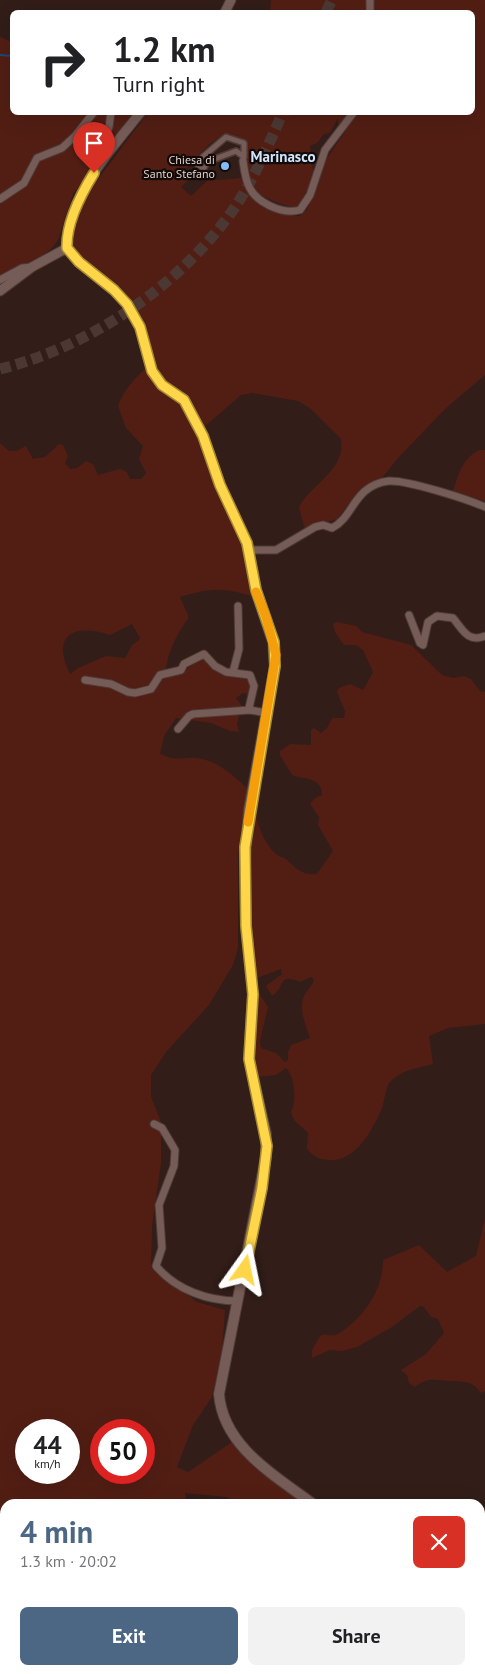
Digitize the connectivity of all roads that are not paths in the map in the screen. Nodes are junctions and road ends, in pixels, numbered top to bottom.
1 (92, 115) edge
2 (111, 115) edge
3 (140, 115) edge
4 (352, 115) edge
5 (243, 159) junction
6 (94, 173) junction
7 (0, 199) edge
8 (67, 248) junction
9 (32, 267) junction
10 (0, 280) edge
11 (0, 291) edge
12 (485, 507) edge
13 (248, 550) junction
14 (238, 606) dead end
15 (409, 615) dead end
16 (485, 636) edge
17 (233, 672) junction
18 (85, 680) dead end
19 (250, 710) junction
20 (267, 713) junction
21 (178, 729) dead end
22 (154, 1124) dead end
23 (238, 1301) junction
24 (306, 1499) edge

1 - 7 street
2 - 6 street
3 - 6 street
4 - 5 street
5 - 5 street
6 - 8 street
8 - 9 street
8 - 13 main road
9 - 10 street
9 - 11 street
12 - 13 street
13 - 20 main road
14 - 17 street
15 - 16 street
17 - 18 street
17 - 19 street
19 - 20 street
19 - 21 street
20 - 23 main road
22 - 23 street
23 - 24 main road

